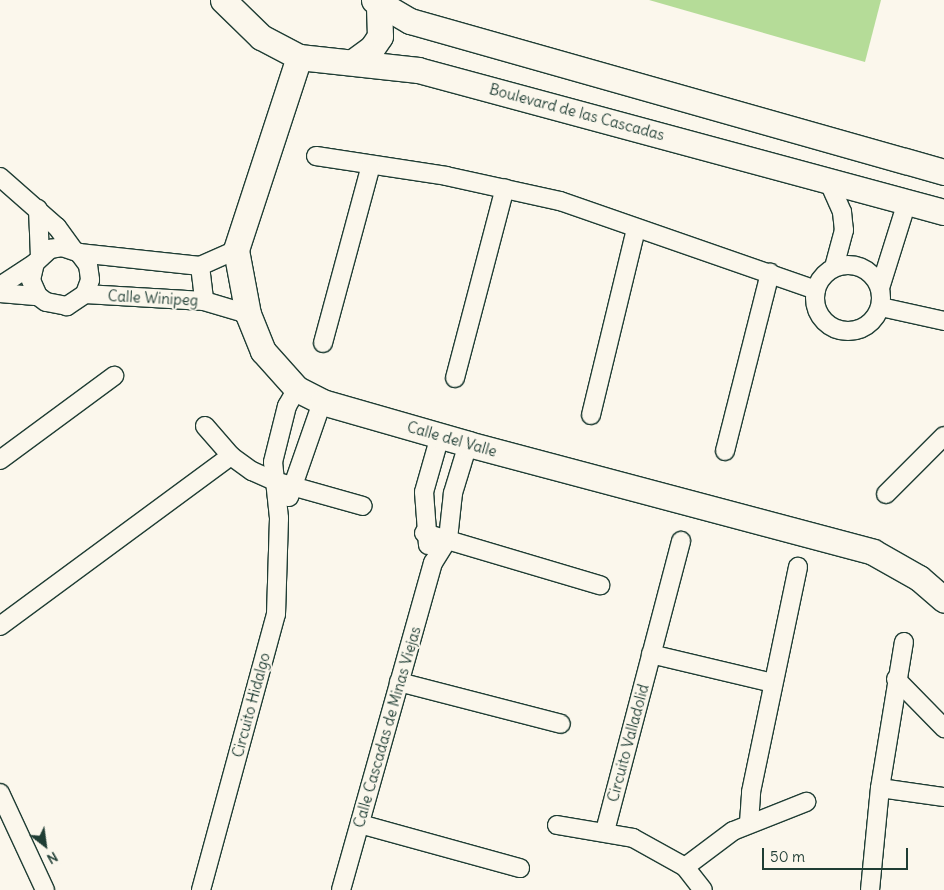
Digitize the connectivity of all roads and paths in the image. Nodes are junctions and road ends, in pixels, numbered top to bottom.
1 (377, 2) edge
2 (233, 4) edge
3 (298, 57) junction
4 (354, 61) junction
5 (316, 156) dead end
6 (371, 165) junction
7 (944, 172) edge
8 (0, 177) edge
9 (827, 178) junction
10 (505, 188) junction
11 (908, 202) junction
12 (38, 209) junction
13 (944, 212) edge
14 (636, 229) junction
15 (236, 250) junction
16 (76, 252) junction
17 (38, 259) junction
18 (200, 266) junction
19 (834, 268) junction
20 (770, 273) junction
21 (0, 286) edge
22 (880, 288) junction
23 (816, 290) junction
24 (0, 293) edge
25 (85, 294) junction
26 (38, 296) junction
27 (204, 301) junction
28 (881, 307) junction
29 (248, 314) junction
30 (944, 321) edge
31 (323, 343) dead end
32 (114, 376) dead end
33 (455, 378) dead end
34 (297, 389) junction
35 (322, 402) junction
36 (591, 415) dead end
37 (205, 426) dead end
38 (440, 436) junction
39 (944, 436) edge
40 (468, 444) junction
41 (725, 451) dead end
42 (231, 456) junction
43 (0, 460) edge
44 (274, 481) junction
45 (294, 486) junction
46 (886, 494) dead end
47 (363, 506) dead end
48 (280, 518) junction
49 (424, 533) junction
50 (448, 539) junction
51 (681, 541) dead end
52 (433, 563) junction
53 (798, 566) dead end
54 (600, 586) dead end
55 (944, 600) edge
56 (0, 626) edge
57 (904, 642) dead end
58 (651, 654) junction
59 (896, 679) junction
60 (399, 682) junction
61 (773, 683) junction
62 (561, 724) dead end
63 (944, 728) edge
64 (880, 788) junction
65 (0, 793) edge
66 (944, 797) edge
67 (806, 802) dead end
68 (749, 823) junction
69 (360, 824) junction
70 (557, 825) dead end
71 (605, 831) junction
72 (685, 867) junction
73 (520, 868) dead end
74 (45, 890) edge
75 (201, 890) edge
76 (341, 890) edge
77 (703, 890) edge
78 (870, 890) edge

1 - 4 main road
1 - 7 main road
2 - 3 main road, Boulevard de las Cascadas
3 - 4 main road, Boulevard de las Cascadas
3 - 15 main road, Calle del Valle
4 - 9 main road, Boulevard de las Cascadas
5 - 6 street
6 - 10 street
6 - 31 street
8 - 12 street
9 - 11 main road, Boulevard de las Cascadas
9 - 19 street
10 - 14 street
10 - 33 street
11 - 13 main road, Boulevard de las Cascadas
11 - 22 street
12 - 16 street
12 - 17 street
14 - 20 street
14 - 36 street
15 - 18 street
15 - 29 main road, Calle del Valle
16 - 17 street
16 - 18 street
16 - 25 street
17 - 21 street
17 - 26 street
18 - 27 street
19 - 22 street
19 - 23 street
20 - 23 street
20 - 41 street
22 - 28 street
23 - 28 street
24 - 26 street
25 - 26 street
25 - 27 street, Calle Winipeg
27 - 29 street, Calle Winipeg
28 - 30 street
29 - 34 main road, Calle del Valle
32 - 43 street
34 - 35 main road, Calle del Valle
34 - 44 street, Circuito Hidalgo
35 - 38 main road, Calle del Valle
35 - 45 street, Circuito Hidalgo
37 - 42 street
38 - 40 main road, Calle del Valle
38 - 49 street
39 - 46 street
40 - 50 street, Calle Cascadas de Minas Viejas
40 - 55 main road, Calle del Valle
42 - 44 street
42 - 56 street
44 - 45 street
44 - 48 street, Circuito Hidalgo
45 - 47 street
45 - 48 street, Circuito Hidalgo
48 - 75 street, Circuito Hidalgo
49 - 50 street
49 - 52 street
50 - 52 street, Calle Cascadas de Minas Viejas
50 - 54 street
51 - 58 street, Circuito Valladolid
52 - 60 street, Calle Cascadas de Minas Viejas
53 - 61 street
57 - 59 street
58 - 61 street
58 - 71 street, Circuito Valladolid
59 - 63 street
59 - 64 street
60 - 62 street
60 - 69 street, Calle Cascadas de Minas Viejas
61 - 68 street
64 - 66 street
64 - 78 street
65 - 74 street
67 - 68 street
68 - 72 street
69 - 73 street
69 - 76 street, Calle Cascadas de Minas Viejas
70 - 71 street
71 - 72 street
72 - 77 street

